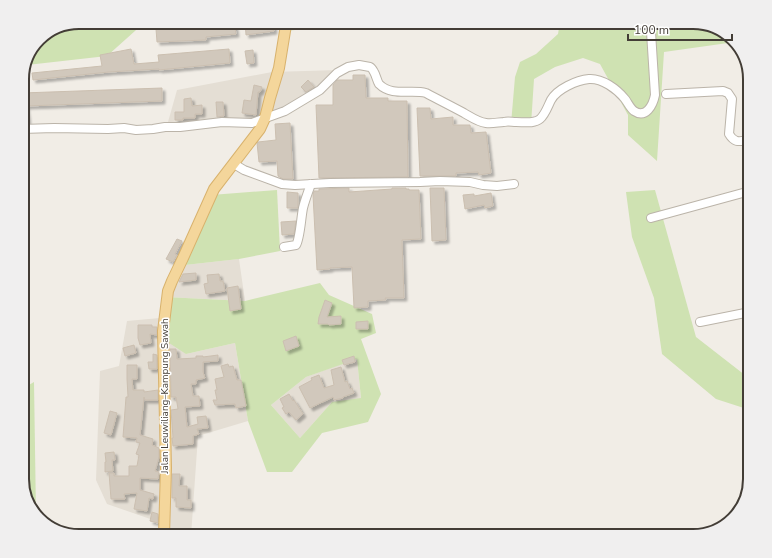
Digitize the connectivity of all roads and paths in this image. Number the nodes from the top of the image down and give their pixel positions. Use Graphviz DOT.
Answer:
graph roads {
  1 [pos="285,29"];
  2 [pos="651,29"];
  3 [pos="666,94"];
  4 [pos="265,118"];
  5 [pos="29,129"];
  6 [pos="743,141"];
  7 [pos="234,164"];
  8 [pos="311,184"];
  9 [pos="514,184"];
  10 [pos="743,193"];
  11 [pos="651,218"];
  12 [pos="284,247"];
  13 [pos="743,313"];
  14 [pos="700,322"];
  15 [pos="164,529"];
  1 -- 4 [label="main road, Jalan Leuwiliang–Kampung Sawah"];
  2 -- 4 [label="street"];
  3 -- 6 [label="street"];
  4 -- 5 [label="street"];
  4 -- 7 [label="main road, Jalan Leuwiliang–Kampung Sawah"];
  7 -- 8 [label="street"];
  7 -- 15 [label="main road, Jalan Leuwiliang–Kampung Sawah"];
  8 -- 9 [label="street"];
  8 -- 12 [label="street"];
  10 -- 11 [label="street"];
  13 -- 14 [label="street"];
}
